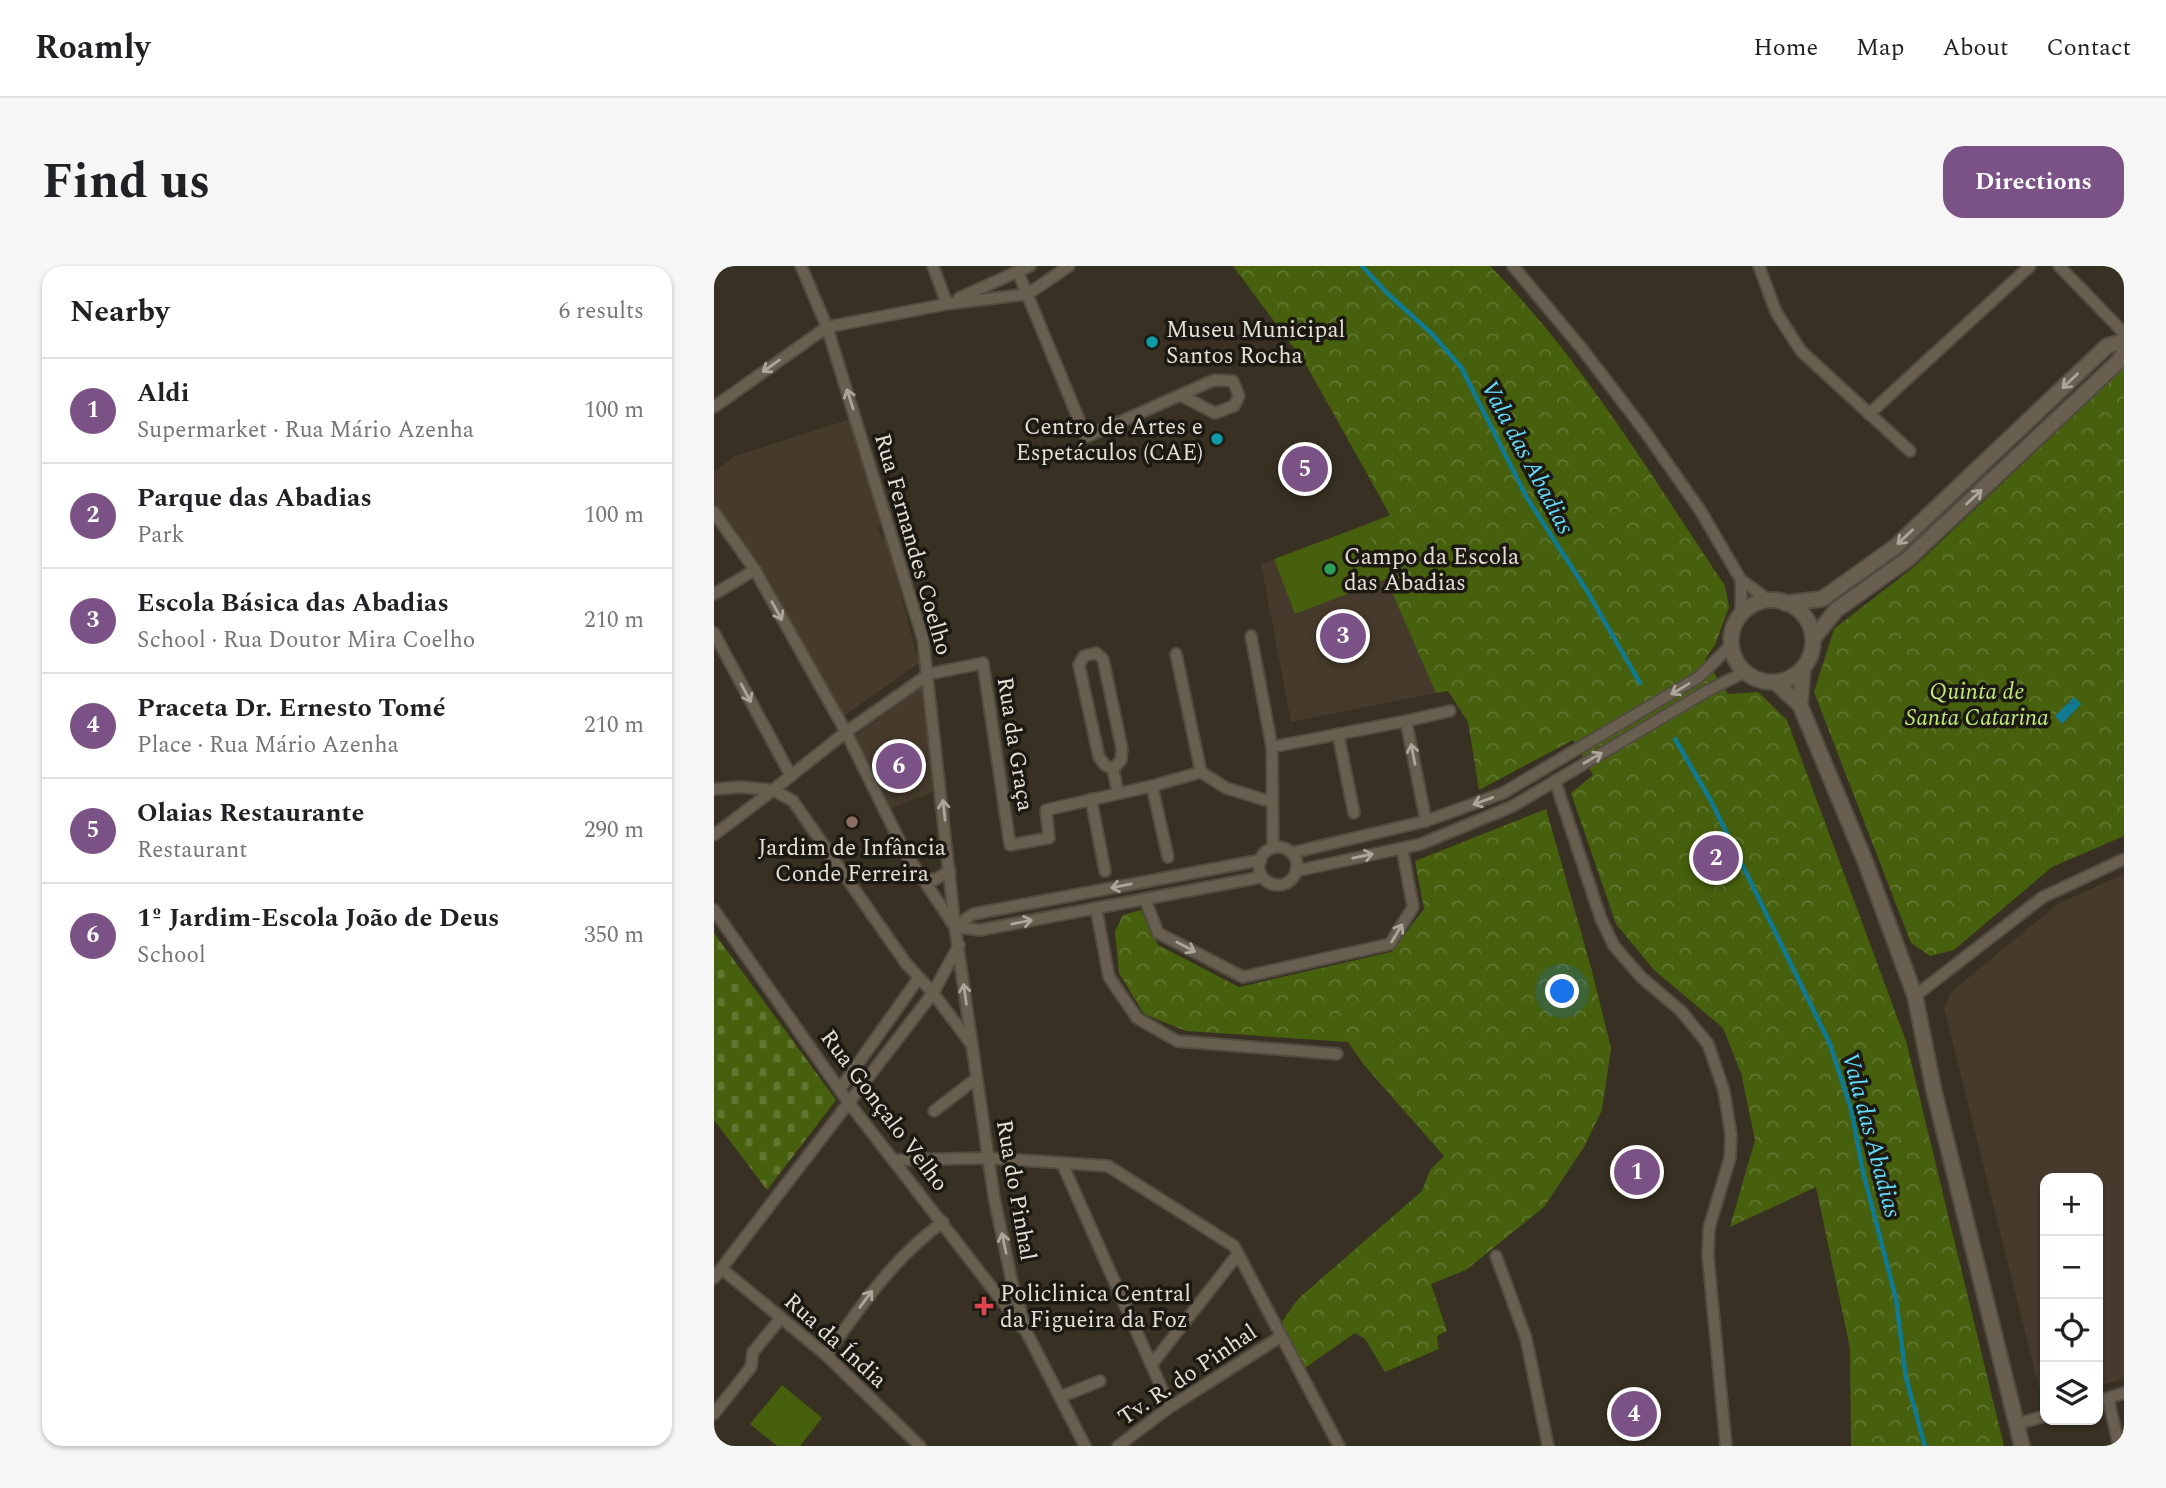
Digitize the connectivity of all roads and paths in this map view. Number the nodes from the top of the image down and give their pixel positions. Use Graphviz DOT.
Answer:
graph roads {
  1 [pos="801,266"];
  2 [pos="933,266"];
  3 [pos="1030,266"];
  4 [pos="1069,266"];
  5 [pos="1513,266"];
  6 [pos="1759,266"];
  7 [pos="2030,266"];
  8 [pos="2059,266"];
  9 [pos="1018,272"];
  10 [pos="1028,294"];
  11 [pos="947,304"];
  12 [pos="827,327"];
  13 [pos="2124,333"];
  14 [pos="2124,341"];
  15 [pos="2124,353"];
  16 [pos="1180,395"];
  17 [pos="714,407"];
  18 [pos="1869,414"];
  19 [pos="1910,451"];
  20 [pos="714,512"];
  21 [pos="755,570"];
  22 [pos="1741,580"];
  23 [pos="714,594"];
  24 [pos="1770,601"];
  25 [pos="1785,603"];
  26 [pos="1741,615"];
  27 [pos="714,632"];
  28 [pos="1251,635"];
  29 [pos="1813,639"];
  30 [pos="1731,645"];
  31 [pos="1176,654"];
  32 [pos="1803,668"];
  33 [pos="1745,672"];
  34 [pos="929,674"];
  35 [pos="1775,682"];
  36 [pos="1800,705"];
  37 [pos="1450,711"];
  38 [pos="1406,721"];
  39 [pos="846,732"];
  40 [pos="1338,734"];
  41 [pos="1272,747"];
  42 [pos="1113,769"];
  43 [pos="1201,772"];
  44 [pos="790,776"];
  45 [pos="1555,781"];
  46 [pos="1152,786"];
  47 [pos="714,789"];
  48 [pos="773,790"];
  49 [pos="1118,793"];
  50 [pos="1091,799"];
  51 [pos="1272,802"];
  52 [pos="1354,813"];
  53 [pos="1426,821"];
  54 [pos="714,835"];
  55 [pos="1273,848"];
  56 [pos="1402,848"];
  57 [pos="1291,853"];
  58 [pos="1168,857"];
  59 [pos="2124,859"];
  60 [pos="1261,860"];
  61 [pos="950,871"];
  62 [pos="1105,871"];
  63 [pos="1296,871"];
  64 [pos="921,877"];
  65 [pos="1262,877"];
  66 [pos="1145,899"];
  67 [pos="1096,908"];
  68 [pos="714,910"];
  69 [pos="955,927"];
  70 [pos="959,945"];
  71 [pos="918,979"];
  72 [pos="933,993"];
  73 [pos="1915,996"];
  74 [pos="895,1010"];
  75 [pos="910,1021"];
  76 [pos="872,1044"];
  77 [pos="973,1046"];
  78 [pos="886,1054"];
  79 [pos="1336,1054"];
  80 [pos="977,1078"];
  81 [pos="840,1089"];
  82 [pos="849,1103"];
  83 [pos="934,1111"];
  84 [pos="989,1158"];
  85 [pos="894,1160"];
  86 [pos="1062,1163"];
  87 [pos="943,1222"];
  88 [pos="1238,1254"];
  89 [pos="1496,1256"];
  90 [pos="718,1274"];
  91 [pos="781,1318"];
  92 [pos="1027,1333"];
  93 [pos="1280,1337"];
  94 [pos="826,1355"];
  95 [pos="1152,1364"];
  96 [pos="1100,1381"];
  97 [pos="2124,1393"];
  98 [pos="1060,1397"];
  99 [pos="2103,1399"];
  100 [pos="1170,1407"];
  101 [pos="714,1414"];
  102 [pos="2040,1417"];
  103 [pos="2017,1424"];
  104 [pos="920,1446"];
  105 [pos="1085,1446"];
  106 [pos="1118,1446"];
  107 [pos="1339,1446"];
  108 [pos="1548,1446"];
  109 [pos="1726,1446"];
  110 [pos="2022,1446"];
  111 [pos="2119,1446"];
  1 -- 12 [label="street, Rua Fernandes Coelho"];
  2 -- 11 [label="street"];
  3 -- 9 [label="street"];
  4 -- 10 [label="street"];
  5 -- 22 [label="street"];
  6 -- 18 [label="street"];
  7 -- 18 [label="street"];
  8 -- 13 [label="street"];
  9 -- 10 [label="street"];
  9 -- 11 [label="street"];
  10 -- 11 [label="street"];
  10 -- 16 [label="street"];
  11 -- 12 [label="street"];
  12 -- 17 [label="street, one-way"];
  34 -- 12 [label="street, Rua Fernandes Coelho, one-way"];
  14 -- 25 [label="street, one-way"];
  29 -- 15 [label="street, one-way"];
  16 -- 16 [label="street"];
  18 -- 19 [label="street"];
  20 -- 21 [label="street"];
  21 -- 23 [label="street"];
  21 -- 39 [label="street, one-way"];
  22 -- 24 [label="street"];
  22 -- 26 [label="street"];
  24 -- 25 [label="street"];
  24 -- 26 [label="street"];
  25 -- 29 [label="street"];
  26 -- 30 [label="street"];
  27 -- 44 [label="street, one-way"];
  28 -- 41 [label="street"];
  29 -- 32 [label="street"];
  30 -- 33 [label="street"];
  30 -- 53 [label="street, one-way"];
  31 -- 43 [label="street"];
  32 -- 35 [label="street"];
  32 -- 36 [label="street"];
  33 -- 35 [label="street"];
  45 -- 33 [label="street, one-way"];
  34 -- 39 [label="street"];
  34 -- 50 [label="street, Rua da Graça"];
  61 -- 34 [label="street, Rua Fernandes Coelho, one-way"];
  35 -- 36 [label="street"];
  36 -- 73 [label="street"];
  37 -- 38 [label="street"];
  38 -- 40 [label="street"];
  53 -- 38 [label="street, one-way"];
  39 -- 44 [label="street"];
  39 -- 64 [label="street"];
  40 -- 41 [label="street"];
  40 -- 52 [label="street"];
  41 -- 51 [label="street"];
  42 -- 42 [label="street"];
  42 -- 49 [label="street"];
  43 -- 46 [label="street"];
  43 -- 51 [label="street"];
  44 -- 48 [label="street"];
  45 -- 56 [label="street"];
  45 -- 109 [label="street"];
  46 -- 49 [label="street"];
  46 -- 58 [label="street"];
  47 -- 48 [label="street"];
  48 -- 54 [label="street"];
  48 -- 71 [label="street"];
  49 -- 50 [label="street"];
  50 -- 62 [label="street"];
  51 -- 55 [label="street"];
  53 -- 57 [label="street"];
  55 -- 57 [label="street"];
  55 -- 60 [label="street"];
  63 -- 56 [label="street, one-way"];
  66 -- 56 [label="street, one-way"];
  57 -- 63 [label="street"];
  59 -- 73 [label="street"];
  60 -- 65 [label="street"];
  60 -- 69 [label="street, one-way"];
  61 -- 64 [label="street"];
  61 -- 69 [label="street, Rua Fernandes Coelho"];
  63 -- 65 [label="street"];
  64 -- 69 [label="street"];
  65 -- 66 [label="street"];
  66 -- 67 [label="street"];
  69 -- 67 [label="street, one-way"];
  67 -- 79 [label="street"];
  68 -- 81 [label="street, Rua Gonçalo Velho"];
  69 -- 70 [label="street, Rua do Pinhal"];
  70 -- 72 [label="street"];
  77 -- 70 [label="street, Rua do Pinhal, one-way"];
  71 -- 72 [label="street"];
  71 -- 74 [label="street"];
  72 -- 75 [label="street"];
  72 -- 77 [label="street"];
  73 -- 103 [label="street"];
  74 -- 75 [label="street"];
  74 -- 76 [label="street"];
  75 -- 78 [label="street"];
  76 -- 78 [label="street"];
  76 -- 81 [label="street"];
  77 -- 80 [label="street, Rua do Pinhal"];
  78 -- 82 [label="street"];
  80 -- 83 [label="street"];
  80 -- 84 [label="street, Rua do Pinhal"];
  81 -- 82 [label="street, Rua Gonçalo Velho"];
  82 -- 85 [label="street, Rua Gonçalo Velho"];
  82 -- 90 [label="street"];
  84 -- 85 [label="street"];
  84 -- 86 [label="street"];
  92 -- 84 [label="street, Rua do Pinhal, one-way"];
  85 -- 87 [label="street, Rua Gonçalo Velho"];
  86 -- 88 [label="street"];
  86 -- 95 [label="street"];
  87 -- 92 [label="street, Rua Gonçalo Velho"];
  94 -- 87 [label="street, one-way"];
  88 -- 93 [label="street"];
  88 -- 95 [label="street"];
  89 -- 108 [label="street"];
  90 -- 91 [label="street, Rua da Índia"];
  91 -- 94 [label="street, Rua da Índia"];
  91 -- 101 [label="street"];
  92 -- 98 [label="street, Rua do Pinhal"];
  93 -- 100 [label="street, Tv. R. do Pinhal"];
  93 -- 107 [label="street"];
  94 -- 104 [label="street, Rua da Índia"];
  95 -- 100 [label="street"];
  96 -- 98 [label="street"];
  97 -- 99 [label="street"];
  98 -- 105 [label="street, Rua do Pinhal"];
  99 -- 111 [label="street"];
  100 -- 106 [label="street, Tv. R. do Pinhal"];
  102 -- 103 [label="street"];
  103 -- 110 [label="street"];
}
